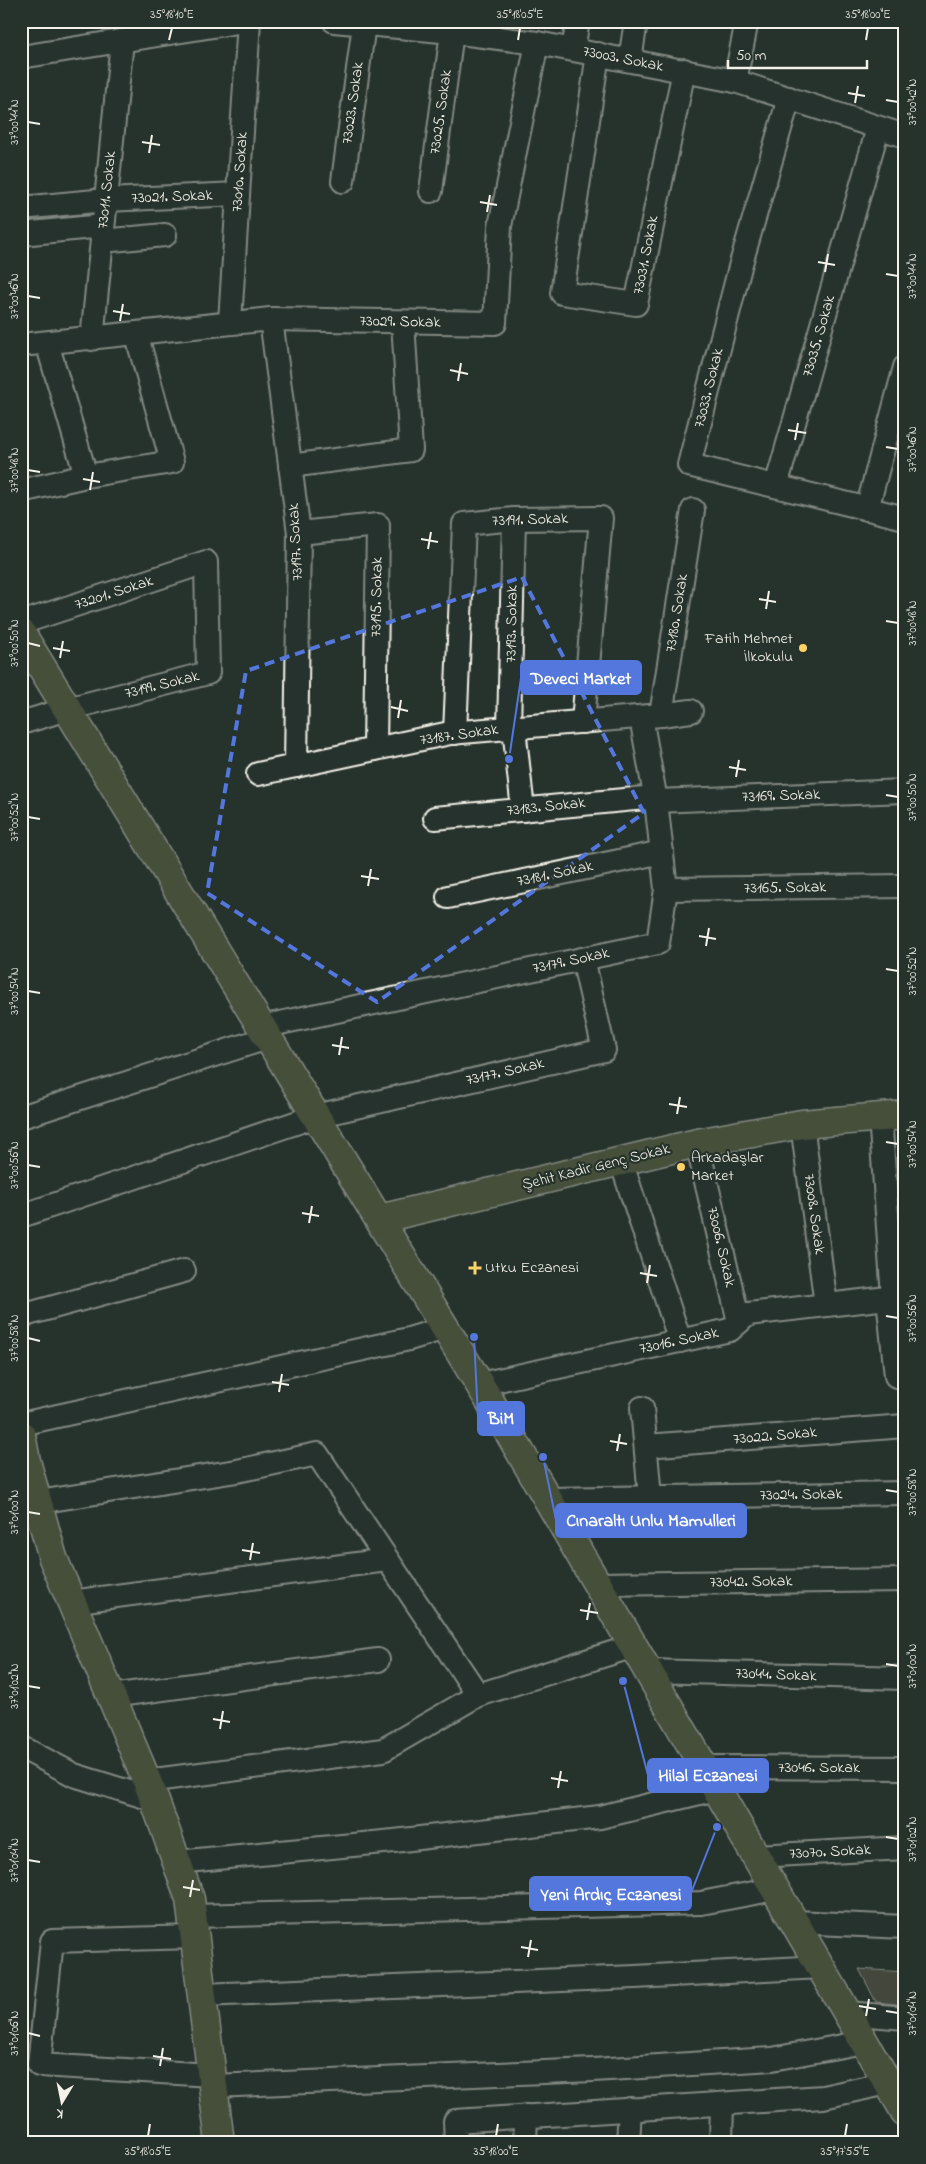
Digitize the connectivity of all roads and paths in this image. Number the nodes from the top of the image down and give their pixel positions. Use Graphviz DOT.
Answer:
graph roads {
  1 [pos="244,21"];
  2 [pos="249,21"];
  3 [pos="334,21"];
  4 [pos="578,21"];
  5 [pos="636,21"];
  6 [pos="747,21"];
  7 [pos="364,24"];
  8 [pos="416,25"];
  9 [pos="452,32"];
  10 [pos="528,35"];
  11 [pos="122,41"];
  12 [pos="573,49"];
  13 [pos="598,54"];
  14 [pos="21,57"];
  15 [pos="630,60"];
  16 [pos="684,70"];
  17 [pos="735,80"];
  18 [pos="789,98"];
  19 [pos="878,128"];
  20 [pos="905,136"];
  21 [pos="343,181"];
  22 [pos="430,191"];
  23 [pos="238,194"];
  24 [pos="106,200"];
  25 [pos="21,208"];
  26 [pos="21,234"];
  27 [pos="103,234"];
  28 [pos="165,235"];
  29 [pos="270,319"];
  30 [pos="230,322"];
  31 [pos="403,322"];
  32 [pos="136,333"];
  33 [pos="92,339"];
  34 [pos="47,342"];
  35 [pos="21,345"];
  36 [pos="905,368"];
  37 [pos="290,466"];
  38 [pos="86,476"];
  39 [pos="776,486"];
  40 [pos="21,491"];
  41 [pos="867,509"];
  42 [pos="693,510"];
  43 [pos="905,518"];
  44 [pos="514,519"];
  45 [pos="299,533"];
  46 [pos="206,562"];
  47 [pos="21,623"];
  48 [pos="21,633"];
  49 [pos="67,709"];
  50 [pos="691,711"];
  51 [pos="651,716"];
  52 [pos="21,722"];
  53 [pos="583,722"];
  54 [pos="512,728"];
  55 [pos="455,733"];
  56 [pos="375,749"];
  57 [pos="296,766"];
  58 [pos="258,774"];
  59 [pos="905,791"];
  60 [pos="656,801"];
  61 [pos="523,810"];
  62 [pos="435,818"];
  63 [pos="662,852"];
  64 [pos="905,886"];
  65 [pos="666,889"];
  66 [pos="448,897"];
  67 [pos="583,959"];
  68 [pos="264,1032"];
  69 [pos="316,1116"];
  70 [pos="892,1116"];
  71 [pos="21,1117"];
  72 [pos="802,1124"];
  73 [pos="697,1143"];
  74 [pos="621,1161"];
  75 [pos="21,1216"];
  76 [pos="379,1219"];
  77 [pos="184,1271"];
  78 [pos="895,1297"];
  79 [pos="826,1305"];
  80 [pos="21,1316"];
  81 [pos="739,1322"];
  82 [pos="445,1328"];
  83 [pos="680,1341"];
  84 [pos="896,1376"];
  85 [pos="480,1384"];
  86 [pos="642,1408"];
  87 [pos="21,1424"];
  88 [pos="905,1426"];
  89 [pos="21,1435"];
  90 [pos="646,1446"];
  91 [pos="24,1461"];
  92 [pos="905,1493"];
  93 [pos="650,1497"];
  94 [pos="548,1499"];
  95 [pos="38,1502"];
  96 [pos="387,1560"];
  97 [pos="905,1580"];
  98 [pos="598,1584"];
  99 [pos="72,1602"];
  100 [pos="634,1646"];
  101 [pos="378,1660"];
  102 [pos="648,1671"];
  103 [pos="905,1678"];
  104 [pos="478,1695"];
  105 [pos="111,1696"];
  106 [pos="21,1747"];
  107 [pos="905,1768"];
  108 [pos="710,1778"];
  109 [pos="151,1791"];
  110 [pos="905,1848"];
  111 [pos="756,1856"];
  112 [pos="177,1862"];
  113 [pos="775,1889"];
  114 [pos="794,1922"];
  115 [pos="193,1926"];
  116 [pos="905,1927"];
  117 [pos="820,1967"];
  118 [pos="202,1995"];
  119 [pos="847,2013"];
  120 [pos="905,2018"];
  121 [pos="864,2042"];
  122 [pos="213,2081"];
  123 [pos="888,2083"];
  124 [pos="722,2104"];
  125 [pos="630,2110"];
  126 [pos="905,2112"];
  127 [pos="526,2116"];
  128 [pos="220,2143"];
  129 [pos="456,2143"];
  130 [pos="525,2143"];
  131 [pos="628,2143"];
  132 [pos="722,2143"];
  1 -- 11 [label="street"];
  2 -- 23 [label="street, 73010. Sokak"];
  3 -- 7 [label="street, 73003. Sokak"];
  4 -- 12 [label="street"];
  5 -- 15 [label="street"];
  6 -- 17 [label="street"];
  7 -- 8 [label="street, 73003. Sokak"];
  7 -- 21 [label="street, 73023. Sokak"];
  8 -- 9 [label="street, 73003. Sokak"];
  9 -- 10 [label="street, 73003. Sokak"];
  9 -- 22 [label="street, 73025. Sokak"];
  10 -- 12 [label="street, 73003. Sokak"];
  10 -- 31 [label="street, 73029. Sokak"];
  11 -- 14 [label="street"];
  11 -- 24 [label="street, 73011. Sokak"];
  12 -- 13 [label="street, 73003. Sokak"];
  13 -- 15 [label="street, 73003. Sokak"];
  13 -- 16 [label="street, 73031. Sokak"];
  15 -- 16 [label="street, 73003. Sokak"];
  16 -- 17 [label="street, 73003. Sokak"];
  17 -- 18 [label="street, 73003. Sokak"];
  18 -- 19 [label="street, 73003. Sokak"];
  18 -- 39 [label="street, 73033. Sokak"];
  19 -- 20 [label="street, 73003. Sokak"];
  19 -- 39 [label="street, 73035. Sokak"];
  23 -- 24 [label="street, 73021. Sokak"];
  23 -- 30 [label="street, 73010. Sokak"];
  24 -- 25 [label="street, 73021. Sokak"];
  24 -- 27 [label="street, 73011. Sokak"];
  26 -- 27 [label="street"];
  27 -- 28 [label="street"];
  27 -- 33 [label="street, 73011. Sokak"];
  29 -- 30 [label="street, 73029. Sokak"];
  29 -- 31 [label="street, 73029. Sokak"];
  29 -- 37 [label="street, 73197. Sokak"];
  30 -- 32 [label="street, 73029. Sokak"];
  31 -- 37 [label="street"];
  32 -- 33 [label="street, 73029. Sokak"];
  32 -- 38 [label="street"];
  33 -- 34 [label="street, 73029. Sokak"];
  34 -- 35 [label="street, 73029. Sokak"];
  34 -- 38 [label="street"];
  36 -- 41 [label="street"];
  37 -- 45 [label="street, 73197. Sokak"];
  38 -- 40 [label="street"];
  39 -- 41 [label="street, 73033. Sokak"];
  41 -- 43 [label="street, 73033. Sokak"];
  42 -- 51 [label="street, 73180. Sokak"];
  44 -- 53 [label="street, 73191. Sokak"];
  44 -- 54 [label="street, 73193. Sokak"];
  44 -- 55 [label="street, 73191. Sokak"];
  45 -- 56 [label="street, 73195. Sokak"];
  45 -- 57 [label="street, 73197. Sokak"];
  46 -- 47 [label="street, 73201. Sokak"];
  46 -- 49 [label="street, 73199. Sokak"];
  48 -- 49 [label="main road"];
  49 -- 52 [label="street"];
  49 -- 68 [label="main road"];
  50 -- 51 [label="street, 73187. Sokak"];
  51 -- 53 [label="street, 73187. Sokak"];
  51 -- 60 [label="street, 73179. Sokak"];
  53 -- 54 [label="street, 73187. Sokak"];
  54 -- 55 [label="street, 73187. Sokak"];
  54 -- 61 [label="street, 73193. Sokak"];
  55 -- 56 [label="street, 73187. Sokak"];
  56 -- 57 [label="street, 73187. Sokak"];
  57 -- 58 [label="street, 73187. Sokak"];
  59 -- 60 [label="street, 73169. Sokak"];
  60 -- 61 [label="street, 73183. Sokak"];
  60 -- 63 [label="street, 73179. Sokak"];
  61 -- 62 [label="street, 73183. Sokak"];
  63 -- 65 [label="street, 73179. Sokak"];
  63 -- 66 [label="street, 73181. Sokak"];
  64 -- 65 [label="street, 73165. Sokak"];
  65 -- 67 [label="street, 73179. Sokak"];
  67 -- 68 [label="street, 73179. Sokak"];
  67 -- 69 [label="street, 73177. Sokak"];
  68 -- 69 [label="main road"];
  68 -- 71 [label="street, 73179. Sokak"];
  69 -- 75 [label="street"];
  69 -- 76 [label="main road"];
  70 -- 72 [label="main road, Şehit Kadir Genç Sokak"];
  70 -- 78 [label="street"];
  72 -- 73 [label="main road, Şehit Kadir Genç Sokak"];
  72 -- 79 [label="street, 73008. Sokak"];
  73 -- 74 [label="main road, Şehit Kadir Genç Sokak"];
  73 -- 81 [label="street, 73006. Sokak"];
  74 -- 76 [label="main road, Şehit Kadir Genç Sokak"];
  74 -- 83 [label="street"];
  76 -- 82 [label="main road"];
  77 -- 80 [label="street"];
  78 -- 79 [label="street, 73016. Sokak"];
  78 -- 84 [label="street"];
  79 -- 81 [label="street, 73016. Sokak"];
  81 -- 83 [label="street, 73016. Sokak"];
  82 -- 85 [label="main road"];
  82 -- 87 [label="street"];
  83 -- 85 [label="street, 73016. Sokak"];
  85 -- 94 [label="main road"];
  86 -- 90 [label="street"];
  88 -- 90 [label="street, 73022. Sokak"];
  89 -- 91 [label="main road"];
  90 -- 93 [label="street"];
  91 -- 95 [label="main road"];
  92 -- 93 [label="street, 73024. Sokak"];
  93 -- 94 [label="street, 73024. Sokak"];
  94 -- 98 [label="main road"];
  95 -- 96 [label="street"];
  95 -- 99 [label="main road"];
  96 -- 99 [label="street"];
  96 -- 104 [label="street"];
  97 -- 98 [label="street, 73042. Sokak"];
  98 -- 100 [label="main road"];
  99 -- 105 [label="main road"];
  100 -- 102 [label="main road"];
  100 -- 104 [label="street"];
  101 -- 105 [label="street"];
  102 -- 103 [label="street, 73044. Sokak"];
  102 -- 108 [label="main road"];
  104 -- 109 [label="street"];
  105 -- 109 [label="main road"];
  106 -- 109 [label="street"];
  107 -- 108 [label="street, 73046. Sokak"];
  108 -- 111 [label="main road"];
  108 -- 112 [label="street, 73046. Sokak"];
  109 -- 112 [label="main road"];
  110 -- 111 [label="street, 73070. Sokak"];
  111 -- 113 [label="main road"];
  112 -- 115 [label="main road"];
  113 -- 114 [label="main road"];
  113 -- 115 [label="street"];
  114 -- 116 [label="street"];
  114 -- 117 [label="main road"];
  115 -- 118 [label="main road"];
  115 -- 122 [label="street"];
  117 -- 118 [label="street"];
  117 -- 119 [label="main road"];
  118 -- 122 [label="main road"];
  119 -- 120 [label="street"];
  119 -- 121 [label="main road"];
  121 -- 122 [label="street"];
  121 -- 123 [label="main road"];
  122 -- 128 [label="main road"];
  123 -- 124 [label="street"];
  123 -- 126 [label="main road"];
  124 -- 125 [label="street"];
  124 -- 132 [label="street"];
  125 -- 127 [label="street"];
  125 -- 131 [label="street"];
  127 -- 129 [label="street"];
  127 -- 130 [label="street"];
}
